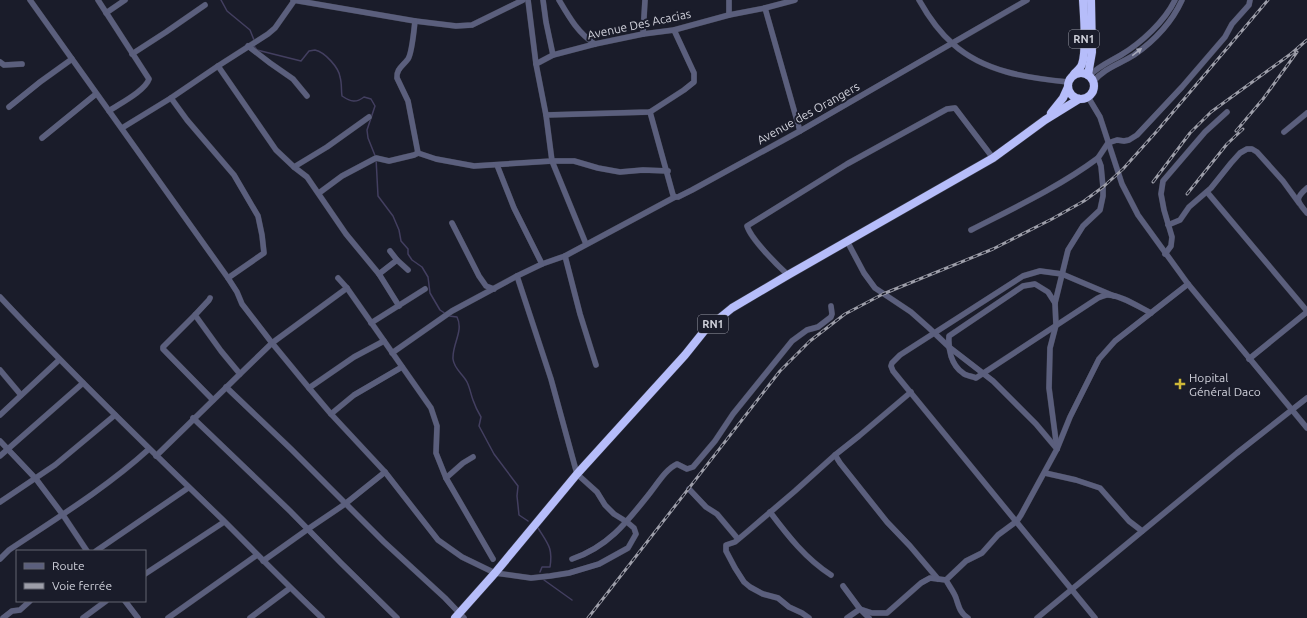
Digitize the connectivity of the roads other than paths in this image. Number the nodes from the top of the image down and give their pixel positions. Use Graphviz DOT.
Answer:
graph roads {
  1 [pos="30,0"];
  2 [pos="98,0"];
  3 [pos="125,0"];
  4 [pos="294,0"];
  5 [pos="523,0"];
  6 [pos="528,0"];
  7 [pos="543,0"];
  8 [pos="559,0"];
  9 [pos="645,0"];
  10 [pos="729,0"];
  11 [pos="795,0"];
  12 [pos="919,0"];
  13 [pos="1028,0"];
  14 [pos="1083,0"];
  15 [pos="1091,0"];
  16 [pos="1176,0"];
  17 [pos="1182,0"];
  18 [pos="1250,0"];
  19 [pos="205,4"];
  20 [pos="765,8"];
  21 [pos="106,13"];
  22 [pos="729,15"];
  23 [pos="415,21"];
  24 [pos="674,30"];
  25 [pos="642,34"];
  26 [pos="595,44"];
  27 [pos="953,44"];
  28 [pos="250,45"];
  29 [pos="132,54"];
  30 [pos="553,55"];
  31 [pos="1121,55"];
  32 [pos="72,59"];
  33 [pos="1124,61"];
  34 [pos="0,62"];
  35 [pos="22,64"];
  36 [pos="536,64"];
  37 [pos="218,66"];
  38 [pos="1074,74"];
  39 [pos="1090,77"];
  40 [pos="1068,85"];
  41 [pos="96,94"];
  42 [pos="307,96"];
  43 [pos="1088,97"];
  44 [pos="171,98"];
  45 [pos="1079,99"];
  46 [pos="9,107"];
  47 [pos="109,111"];
  48 [pos="650,112"];
  49 [pos="1227,112"];
  50 [pos="1307,113"];
  51 [pos="546,115"];
  52 [pos="369,117"];
  53 [pos="1045,120"];
  54 [pos="122,128"];
  55 [pos="800,131"];
  56 [pos="1284,132"];
  57 [pos="42,138"];
  58 [pos="1108,143"];
  59 [pos="418,153"];
  60 [pos="993,158"];
  61 [pos="1098,158"];
  62 [pos="552,161"];
  63 [pos="497,165"];
  64 [pos="294,167"];
  65 [pos="668,171"];
  66 [pos="1307,188"];
  67 [pos="1207,192"];
  68 [pos="319,193"];
  69 [pos="676,197"];
  70 [pos="1299,203"];
  71 [pos="1307,213"];
  72 [pos="452,223"];
  73 [pos="1168,226"];
  74 [pos="971,230"];
  75 [pos="847,241"];
  76 [pos="586,244"];
  77 [pos="390,251"];
  78 [pos="1166,254"];
  79 [pos="565,256"];
  80 [pos="397,260"];
  81 [pos="542,264"];
  82 [pos="408,270"];
  83 [pos="379,274"];
  84 [pos="1062,274"];
  85 [pos="788,275"];
  86 [pos="517,276"];
  87 [pos="228,278"];
  88 [pos="338,278"];
  89 [pos="1188,284"];
  90 [pos="347,288"];
  91 [pos="425,289"];
  92 [pos="494,289"];
  93 [pos="1114,296"];
  94 [pos="0,297"];
  95 [pos="210,298"];
  96 [pos="1055,303"];
  97 [pos="399,306"];
  98 [pos="831,306"];
  99 [pos="1307,311"];
  100 [pos="1151,312"];
  101 [pos="195,315"];
  102 [pos="371,323"];
  103 [pos="1056,325"];
  104 [pos="935,333"];
  105 [pos="384,341"];
  106 [pos="272,343"];
  107 [pos="948,347"];
  108 [pos="392,353"];
  109 [pos="1249,358"];
  110 [pos="59,360"];
  111 [pos="596,365"];
  112 [pos="402,367"];
  113 [pos="0,370"];
  114 [pos="983,373"];
  115 [pos="240,374"];
  116 [pos="83,383"];
  117 [pos="226,387"];
  118 [pos="309,388"];
  119 [pos="911,392"];
  120 [pos="21,395"];
  121 [pos="1307,398"];
  122 [pos="213,400"];
  123 [pos="1292,410"];
  124 [pos="331,414"];
  125 [pos="0,415"];
  126 [pos="115,416"];
  127 [pos="193,418"];
  128 [pos="1307,428"];
  129 [pos="0,441"];
  130 [pos="8,449"];
  131 [pos="149,449"];
  132 [pos="1057,449"];
  133 [pos="835,455"];
  134 [pos="0,456"];
  135 [pos="156,456"];
  136 [pos="473,457"];
  137 [pos="385,472"];
  138 [pos="1045,473"];
  139 [pos="577,474"];
  140 [pos="446,478"];
  141 [pos="36,479"];
  142 [pos="188,488"];
  143 [pos="689,489"];
  144 [pos="0,502"];
  145 [pos="346,504"];
  146 [pos="770,512"];
  147 [pos="63,514"];
  148 [pos="1016,521"];
  149 [pos="224,522"];
  150 [pos="627,522"];
  151 [pos="308,529"];
  152 [pos="1142,531"];
  153 [pos="738,539"];
  154 [pos="86,550"];
  155 [pos="97,550"];
  156 [pos="257,555"];
  157 [pos="0,559"];
  158 [pos="493,559"];
  159 [pos="572,559"];
  160 [pos="263,561"];
  161 [pos="146,573"];
  162 [pos="495,574"];
  163 [pos="832,575"];
  164 [pos="938,578"];
  165 [pos="946,580"];
  166 [pos="843,586"];
  167 [pos="290,588"];
  168 [pos="1071,589"];
  169 [pos="29,602"];
  170 [pos="105,602"];
  171 [pos="126,602"];
  172 [pos="860,609"];
  173 [pos="460,616"];
  174 [pos="3,618"];
  175 [pos="83,618"];
  176 [pos="138,618"];
  177 [pos="168,618"];
  178 [pos="250,618"];
  179 [pos="322,618"];
  180 [pos="397,618"];
  181 [pos="809,618"];
  182 [pos="847,618"];
  183 [pos="869,618"];
  184 [pos="968,618"];
  185 [pos="1038,618"];
  186 [pos="1095,618"];
  1 -- 32 [label="street"];
  2 -- 21 [label="street"];
  3 -- 21 [label="street"];
  4 -- 23 [label="street"];
  4 -- 28 [label="street"];
  5 -- 23 [label="street"];
  6 -- 36 [label="street"];
  7 -- 30 [label="street"];
  8 -- 26 [label="street"];
  9 -- 25 [label="street"];
  10 -- 22 [label="street"];
  11 -- 20 [label="street, Avenue Des Acacias"];
  12 -- 27 [label="street"];
  13 -- 27 [label="street, Avenue des Orangers"];
  14 -- 38 [label="highway, RN1"];
  15 -- 39 [label="highway, RN1"];
  16 -- 31 [label="street"];
  33 -- 17 [label="street, one-way"];
  18 -- 58 [label="street"];
  19 -- 29 [label="street"];
  20 -- 22 [label="street, Avenue Des Acacias"];
  20 -- 55 [label="street"];
  21 -- 29 [label="street"];
  22 -- 24 [label="street, Avenue Des Acacias"];
  23 -- 59 [label="street"];
  24 -- 25 [label="street, Avenue Des Acacias"];
  24 -- 48 [label="street"];
  25 -- 26 [label="street, Avenue Des Acacias"];
  26 -- 30 [label="street, Avenue Des Acacias"];
  27 -- 40 [label="street"];
  27 -- 55 [label="street, Avenue des Orangers"];
  28 -- 37 [label="street"];
  28 -- 42 [label="street"];
  29 -- 47 [label="street"];
  30 -- 36 [label="street, Avenue Des Acacias"];
  31 -- 33 [label="street"];
  31 -- 39 [label="street"];
  32 -- 41 [label="street"];
  32 -- 46 [label="street"];
  33 -- 39 [label="street"];
  34 -- 35 [label="street"];
  36 -- 51 [label="street"];
  37 -- 44 [label="street"];
  37 -- 64 [label="street"];
  38 -- 39 [label="highway"];
  38 -- 40 [label="highway"];
  39 -- 43 [label="highway"];
  40 -- 45 [label="highway"];
  40 -- 53 [label="highway, RN1"];
  41 -- 47 [label="street"];
  41 -- 57 [label="street"];
  43 -- 45 [label="highway"];
  43 -- 58 [label="street"];
  44 -- 54 [label="street"];
  44 -- 87 [label="street"];
  45 -- 53 [label="highway, RN1"];
  47 -- 54 [label="street"];
  48 -- 51 [label="street"];
  48 -- 65 [label="street"];
  49 -- 73 [label="street"];
  50 -- 56 [label="street"];
  51 -- 62 [label="street"];
  52 -- 64 [label="street"];
  53 -- 60 [label="highway, RN1"];
  54 -- 87 [label="street"];
  55 -- 69 [label="street, Avenue des Orangers"];
  58 -- 61 [label="street"];
  58 -- 78 [label="street"];
  59 -- 63 [label="street"];
  59 -- 68 [label="street"];
  60 -- 75 [label="highway, RN1"];
  60 -- 85 [label="street"];
  61 -- 74 [label="street"];
  61 -- 84 [label="street"];
  62 -- 63 [label="street"];
  62 -- 65 [label="street"];
  62 -- 76 [label="street"];
  63 -- 81 [label="street"];
  64 -- 68 [label="street"];
  65 -- 69 [label="street"];
  66 -- 70 [label="street"];
  67 -- 70 [label="street"];
  67 -- 73 [label="street"];
  67 -- 99 [label="street"];
  68 -- 83 [label="street"];
  69 -- 76 [label="street, Avenue des Orangers"];
  70 -- 71 [label="street"];
  72 -- 92 [label="street"];
  73 -- 78 [label="street"];
  75 -- 85 [label="highway, RN1"];
  75 -- 104 [label="street"];
  76 -- 79 [label="street, Avenue des Orangers"];
  77 -- 80 [label="street"];
  78 -- 89 [label="street"];
  79 -- 81 [label="street, Avenue des Orangers"];
  79 -- 111 [label="street"];
  80 -- 82 [label="street"];
  80 -- 83 [label="street"];
  81 -- 86 [label="street, Avenue des Orangers"];
  83 -- 97 [label="street"];
  84 -- 93 [label="street"];
  84 -- 96 [label="street"];
  84 -- 104 [label="street"];
  85 -- 139 [label="highway, RN1"];
  86 -- 92 [label="street, Avenue des Orangers"];
  86 -- 139 [label="street"];
  87 -- 106 [label="street"];
  88 -- 90 [label="street"];
  89 -- 100 [label="street"];
  89 -- 109 [label="street"];
  90 -- 102 [label="street"];
  90 -- 106 [label="street"];
  91 -- 97 [label="street"];
  92 -- 108 [label="street, Avenue des Orangers"];
  93 -- 100 [label="street"];
  93 -- 103 [label="street"];
  94 -- 110 [label="street"];
  95 -- 101 [label="street"];
  96 -- 103 [label="street"];
  96 -- 107 [label="street"];
  97 -- 102 [label="street"];
  98 -- 150 [label="street"];
  99 -- 109 [label="street"];
  100 -- 132 [label="street"];
  101 -- 115 [label="street"];
  101 -- 122 [label="street"];
  102 -- 105 [label="street"];
  103 -- 114 [label="street"];
  103 -- 132 [label="street"];
  104 -- 107 [label="street"];
  104 -- 119 [label="street"];
  105 -- 108 [label="street"];
  105 -- 118 [label="street"];
  106 -- 115 [label="street"];
  106 -- 118 [label="street"];
  107 -- 114 [label="street"];
  107 -- 114 [label="street"];
  108 -- 112 [label="street"];
  109 -- 123 [label="street"];
  110 -- 116 [label="street"];
  110 -- 120 [label="street"];
  112 -- 124 [label="street"];
  112 -- 140 [label="street"];
  113 -- 120 [label="street"];
  114 -- 132 [label="street"];
  115 -- 117 [label="street"];
  116 -- 126 [label="street"];
  116 -- 130 [label="street"];
  117 -- 122 [label="street"];
  117 -- 145 [label="street"];
  118 -- 124 [label="street"];
  119 -- 133 [label="street"];
  119 -- 148 [label="street"];
  120 -- 125 [label="street"];
  121 -- 123 [label="street"];
  122 -- 127 [label="street"];
  123 -- 128 [label="street"];
  123 -- 152 [label="street"];
  124 -- 137 [label="street"];
  126 -- 131 [label="street"];
  126 -- 141 [label="street"];
  127 -- 135 [label="street"];
  127 -- 151 [label="street"];
  129 -- 130 [label="street"];
  130 -- 134 [label="street"];
  130 -- 141 [label="street"];
  131 -- 135 [label="street"];
  131 -- 147 [label="street"];
  132 -- 138 [label="street"];
  133 -- 146 [label="street"];
  133 -- 164 [label="street"];
  135 -- 142 [label="street"];
  136 -- 140 [label="street"];
  137 -- 145 [label="street"];
  137 -- 162 [label="street"];
  138 -- 148 [label="street"];
  138 -- 152 [label="street"];
  139 -- 150 [label="street"];
  139 -- 162 [label="highway, RN1"];
  140 -- 158 [label="street"];
  141 -- 144 [label="street"];
  141 -- 147 [label="street"];
  142 -- 149 [label="street"];
  142 -- 155 [label="street"];
  143 -- 153 [label="street"];
  145 -- 151 [label="street"];
  145 -- 173 [label="street"];
  146 -- 153 [label="street"];
  146 -- 163 [label="street"];
  147 -- 154 [label="street"];
  147 -- 157 [label="street"];
  148 -- 165 [label="street"];
  148 -- 168 [label="street"];
  149 -- 156 [label="street"];
  149 -- 161 [label="street"];
  150 -- 159 [label="street"];
  150 -- 162 [label="street"];
  151 -- 160 [label="street"];
  151 -- 180 [label="street"];
  152 -- 168 [label="street"];
  153 -- 181 [label="street"];
  156 -- 160 [label="street"];
  156 -- 177 [label="street"];
  160 -- 167 [label="street"];
  162 -- 173 [label="highway, RN1"];
  164 -- 165 [label="street"];
  164 -- 172 [label="street"];
  165 -- 184 [label="street"];
  166 -- 172 [label="street"];
  167 -- 178 [label="street"];
  167 -- 179 [label="street"];
  168 -- 185 [label="street"];
  168 -- 186 [label="street"];
  169 -- 174 [label="street"];
  170 -- 175 [label="street"];
  171 -- 176 [label="street"];
  172 -- 182 [label="street"];
  172 -- 183 [label="street"];
}
